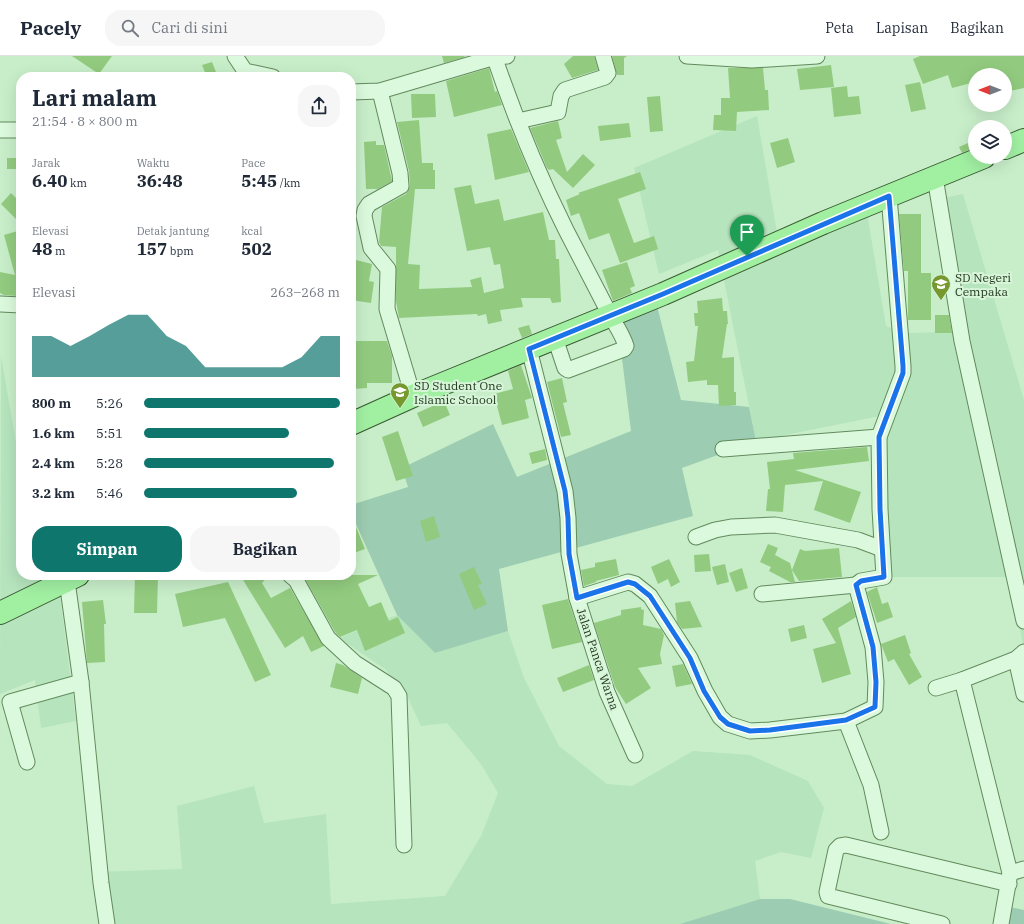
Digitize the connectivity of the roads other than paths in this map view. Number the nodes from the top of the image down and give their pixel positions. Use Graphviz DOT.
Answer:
graph roads {
  1 [pos="235,56"];
  2 [pos="498,56"];
  3 [pos="603,56"];
  4 [pos="687,56"];
  5 [pos="817,56"];
  6 [pos="252,72"];
  7 [pos="380,91"];
  8 [pos="356,92"];
  9 [pos="518,121"];
  10 [pos="0,130"];
  11 [pos="16,130"];
  12 [pos="1024,140"];
  13 [pos="1012,145"];
  14 [pos="968,164"];
  15 [pos="935,177"];
  16 [pos="889,196"];
  17 [pos="0,304"];
  18 [pos="16,305"];
  19 [pos="610,314"];
  20 [pos="555,338"];
  21 [pos="529,349"];
  22 [pos="413,396"];
  23 [pos="356,422"];
  24 [pos="879,437"];
  25 [pos="723,449"];
  26 [pos="696,537"];
  27 [pos="882,549"];
  28 [pos="69,580"];
  29 [pos="73,580"];
  30 [pos="296,580"];
  31 [pos="856,585"];
  32 [pos="762,594"];
  33 [pos="577,598"];
  34 [pos="0,613"];
  35 [pos="1024,620"];
  36 [pos="1020,655"];
  37 [pos="962,680"];
  38 [pos="81,682"];
  39 [pos="936,688"];
  40 [pos="1024,694"];
  41 [pos="846,720"];
  42 [pos="635,754"];
  43 [pos="27,762"];
  44 [pos="881,832"];
  45 [pos="404,845"];
  46 [pos="1014,875"];
  47 [pos="107,924"];
  48 [pos="942,924"];
  49 [pos="1001,924"];
  1 -- 6 [label="street"];
  2 -- 7 [label="street"];
  2 -- 9 [label="street"];
  3 -- 9 [label="street"];
  4 -- 5 [label="street"];
  7 -- 8 [label="street"];
  7 -- 22 [label="street"];
  9 -- 19 [label="street"];
  10 -- 11 [label="street"];
  12 -- 13 [label="main road"];
  14 -- 15 [label="main road"];
  15 -- 16 [label="main road"];
  15 -- 35 [label="street"];
  16 -- 19 [label="main road"];
  16 -- 24 [label="street"];
  17 -- 18 [label="street"];
  19 -- 20 [label="main road"];
  19 -- 20 [label="street"];
  20 -- 21 [label="main road"];
  21 -- 22 [label="main road"];
  21 -- 33 [label="street, Jalan Panca Warna"];
  22 -- 23 [label="main road"];
  24 -- 25 [label="street"];
  24 -- 27 [label="street"];
  26 -- 27 [label="street"];
  27 -- 31 [label="street"];
  28 -- 34 [label="main road"];
  29 -- 38 [label="street"];
  30 -- 45 [label="street"];
  31 -- 32 [label="street"];
  31 -- 41 [label="street"];
  33 -- 41 [label="street"];
  33 -- 42 [label="street, Jalan Panca Warna"];
  36 -- 37 [label="street"];
  36 -- 40 [label="street"];
  37 -- 39 [label="street"];
  37 -- 46 [label="street"];
  38 -- 43 [label="street"];
  38 -- 47 [label="street"];
  41 -- 44 [label="street"];
  46 -- 48 [label="street"];
  46 -- 49 [label="street"];
}
